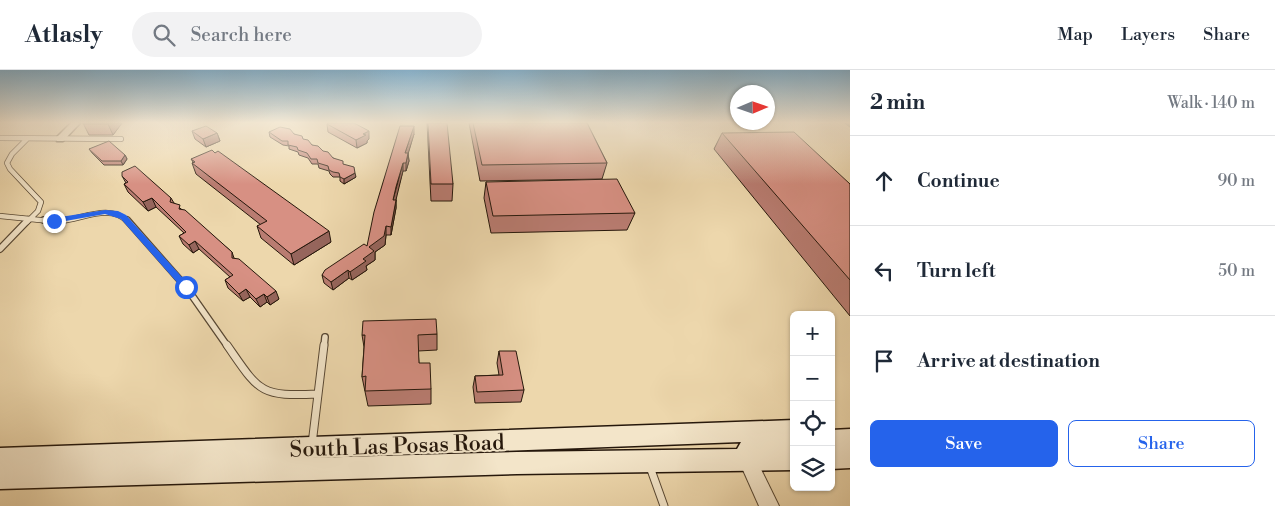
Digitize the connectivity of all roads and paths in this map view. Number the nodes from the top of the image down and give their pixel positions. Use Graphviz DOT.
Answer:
graph roads {
  1 [pos="23,143"];
  2 [pos="0,216"];
  3 [pos="30,219"];
  4 [pos="0,249"];
  5 [pos="325,336"];
  6 [pos="317,394"];
  7 [pos="850,428"];
  8 [pos="835,429"];
  9 [pos="790,430"];
  10 [pos="850,439"];
  11 [pos="835,440"];
  12 [pos="790,442"];
  13 [pos="835,458"];
  14 [pos="850,458"];
  15 [pos="0,459"];
  16 [pos="311,459"];
  17 [pos="790,459"];
  18 [pos="748,461"];
  19 [pos="648,462"];
  20 [pos="0,478"];
  21 [pos="664,506"];
  22 [pos="769,506"];
  1 -- 3 [label="lane"];
  2 -- 3 [label="lane"];
  3 -- 4 [label="lane"];
  3 -- 6 [label="lane"];
  5 -- 6 [label="lane"];
  6 -- 16 [label="lane"];
  7 -- 8 [label="main road"];
  9 -- 16 [label="main road, South Las Posas Road"];
  10 -- 11 [label="main road"];
  12 -- 18 [label="main road"];
  13 -- 14 [label="main road"];
  15 -- 16 [label="main road, South Las Posas Road"];
  16 -- 19 [label="main road, South Las Posas Road"];
  16 -- 20 [label="main road, South Las Posas Road"];
  17 -- 18 [label="main road, South Las Posas Road"];
  18 -- 19 [label="main road, South Las Posas Road"];
  18 -- 22 [label="street"];
  19 -- 21 [label="lane"];
}
